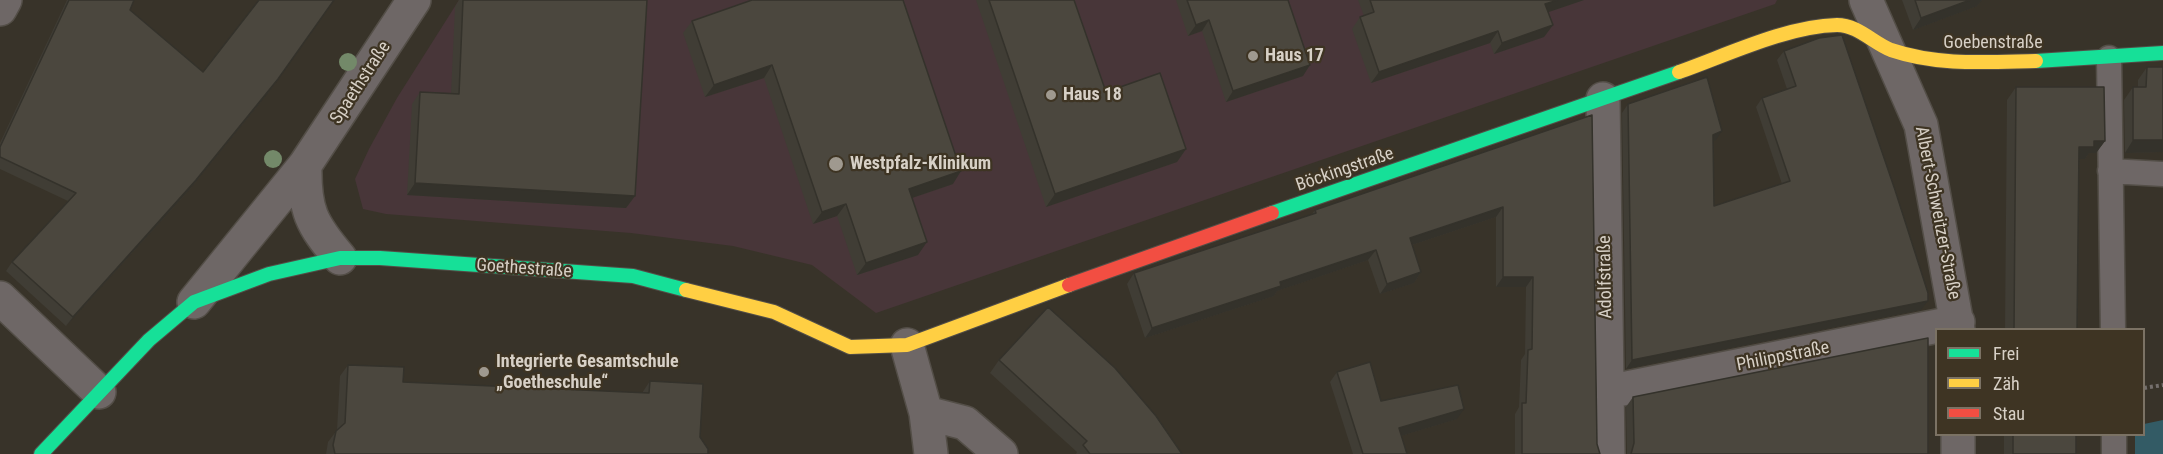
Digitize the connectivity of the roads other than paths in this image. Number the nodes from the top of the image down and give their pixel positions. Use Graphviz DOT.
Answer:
graph roads {
  1 [pos="5,0"];
  2 [pos="414,0"];
  3 [pos="1866,0"];
  4 [pos="0,9"];
  5 [pos="1796,31"];
  6 [pos="1889,49"];
  7 [pos="2163,53"];
  8 [pos="2109,58"];
  9 [pos="1603,99"];
  10 [pos="305,165"];
  11 [pos="2110,171"];
  12 [pos="2163,174"];
  13 [pos="340,258"];
  14 [pos="0,298"];
  15 [pos="195,302"];
  16 [pos="1958,326"];
  17 [pos="2113,328"];
  18 [pos="1935,330"];
  19 [pos="906,345"];
  20 [pos="99,392"];
  21 [pos="1607,392"];
  22 [pos="926,413"];
  23 [pos="1958,436"];
  24 [pos="2114,436"];
  25 [pos="47,451"];
  26 [pos="931,454"];
  27 [pos="1001,454"];
  28 [pos="1608,454"];
  29 [pos="1958,454"];
  30 [pos="2114,454"];
  1 -- 4 [label="street"];
  2 -- 10 [label="street, Spaethstraße"];
  3 -- 6 [label="street, Albert-Schweitzer-Straße"];
  5 -- 6 [label="street, Goebenstraße"];
  5 -- 9 [label="street, Böckingstraße"];
  6 -- 8 [label="street, Goebenstraße"];
  6 -- 16 [label="street, Albert-Schweitzer-Straße"];
  7 -- 8 [label="street, Goebenstraße"];
  8 -- 11 [label="lane"];
  9 -- 19 [label="street, Böckingstraße"];
  9 -- 21 [label="street, Adolfstraße"];
  10 -- 13 [label="street"];
  10 -- 15 [label="street, Spaethstraße"];
  11 -- 12 [label="lane"];
  11 -- 17 [label="lane"];
  13 -- 15 [label="street, Goethestraße"];
  13 -- 19 [label="street, Goethestraße"];
  14 -- 20 [label="street"];
  15 -- 20 [label="street, Goethestraße"];
  18 -- 21 [label="street, Philippstraße"];
  19 -- 22 [label="street"];
  20 -- 25 [label="street, Goethestraße"];
  21 -- 28 [label="street, Adolfstraße"];
  22 -- 26 [label="street"];
  22 -- 27 [label="street"];
  23 -- 29 [label="street"];
  24 -- 30 [label="lane"];
}
